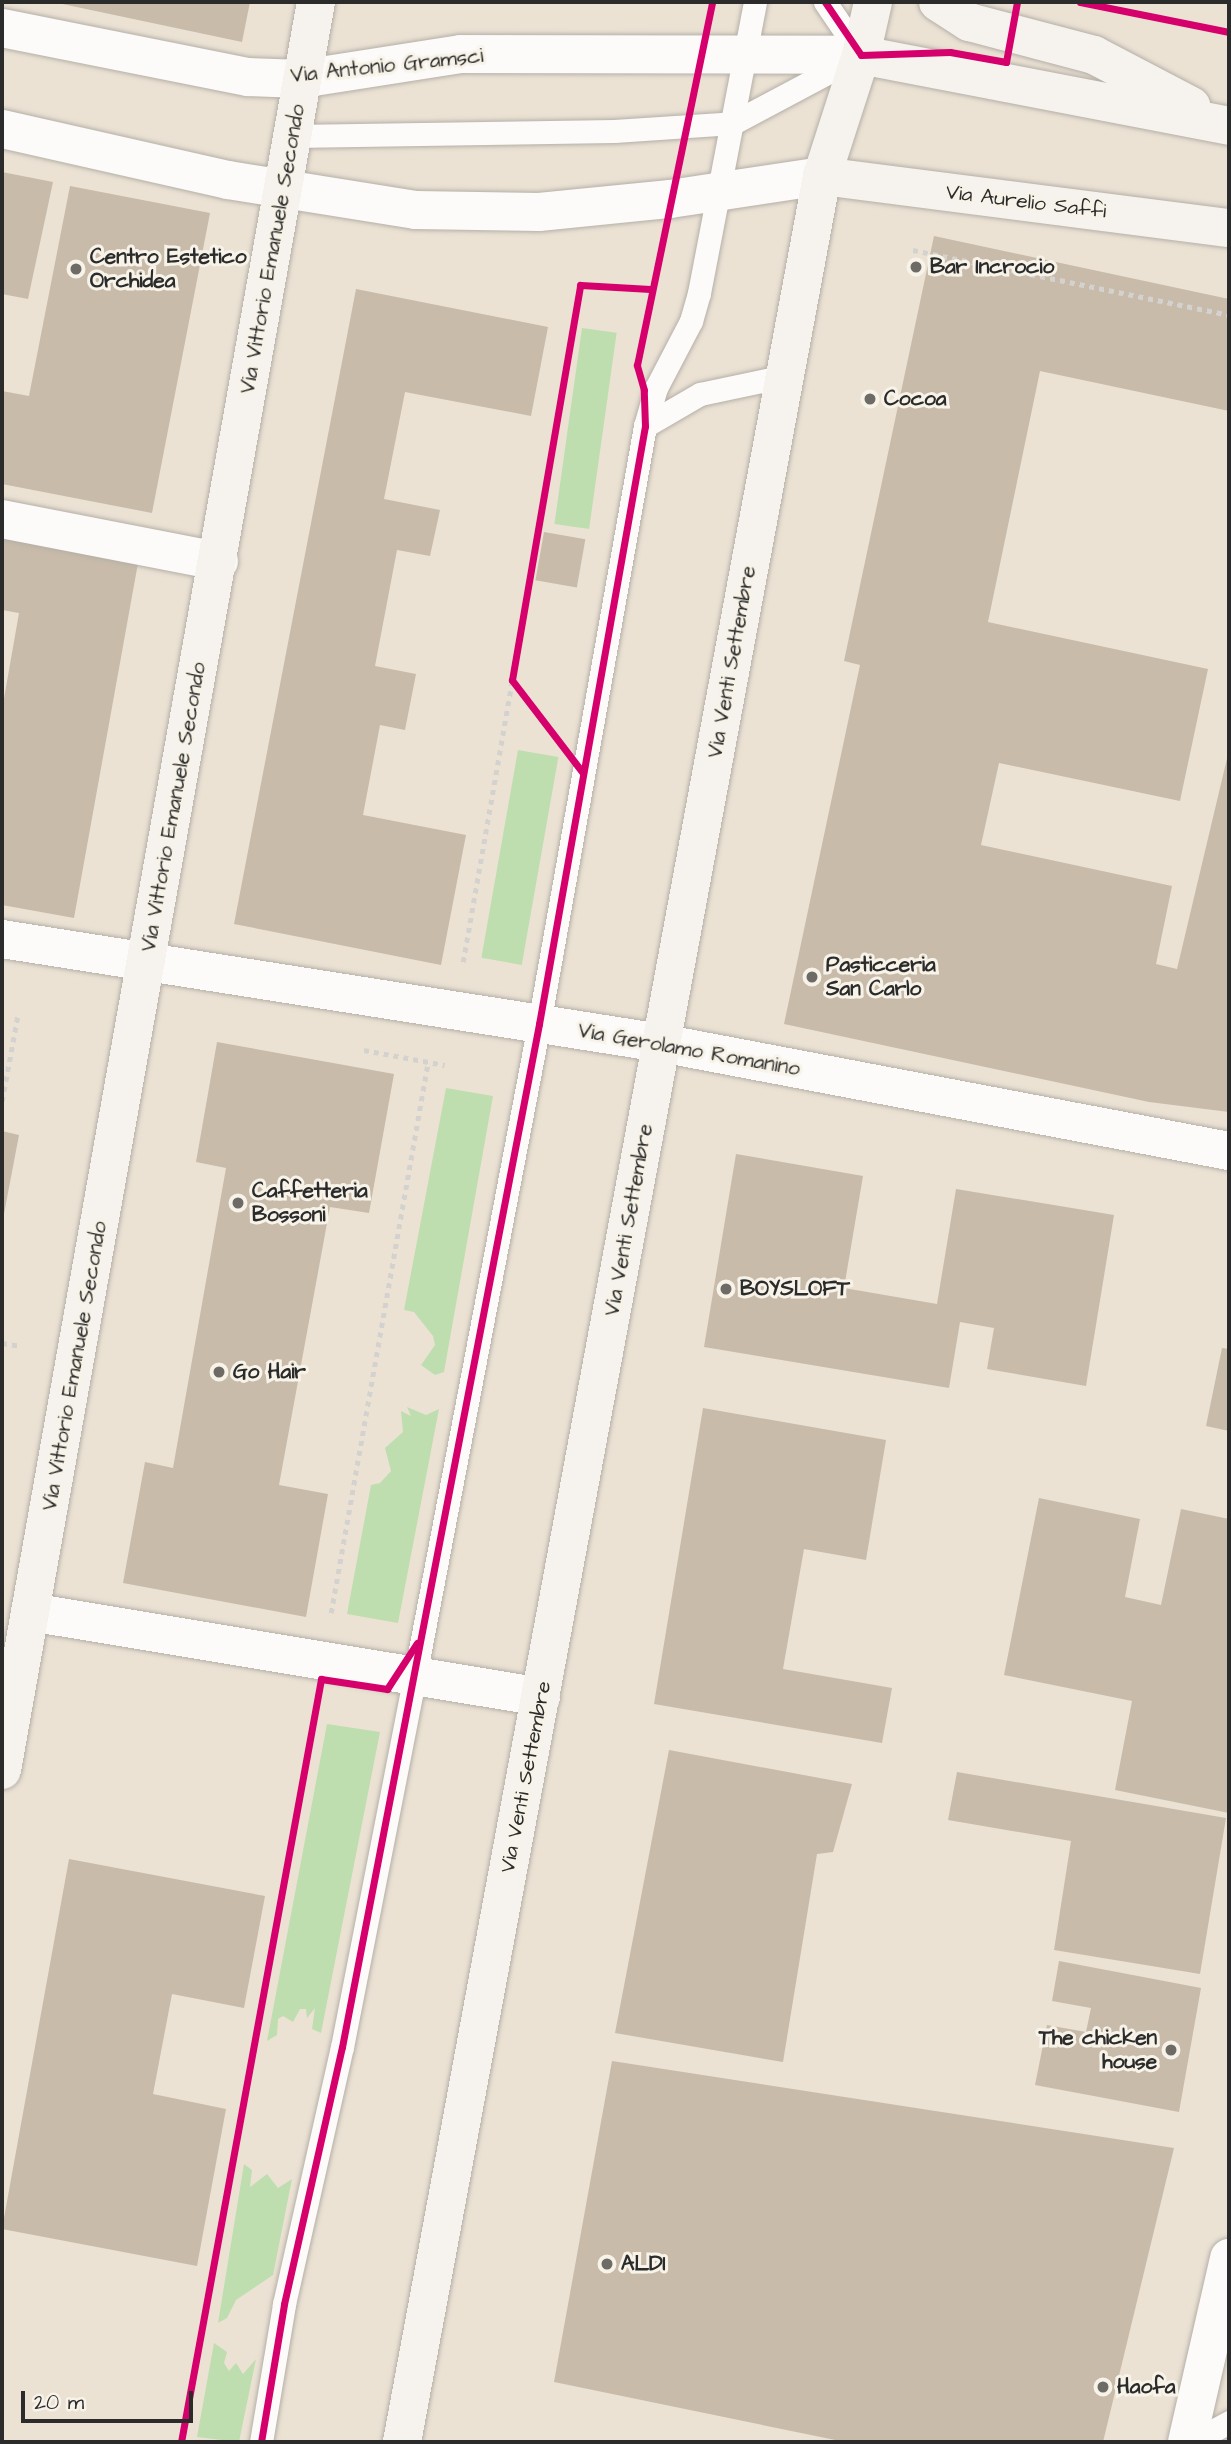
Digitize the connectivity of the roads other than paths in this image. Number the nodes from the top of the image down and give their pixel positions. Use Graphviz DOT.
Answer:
graph roads {
  1 [pos="316,2"];
  2 [pos="755,2"];
  3 [pos="825,2"];
  4 [pos="873,2"];
  5 [pos="938,2"];
  6 [pos="2,28"];
  7 [pos="746,54"];
  8 [pos="861,55"];
  9 [pos="301,79"];
  10 [pos="733,123"];
  11 [pos="1228,126"];
  12 [pos="2,129"];
  13 [pos="293,135"];
  14 [pos="822,176"];
  15 [pos="720,189"];
  16 [pos="284,190"];
  17 [pos="1229,228"];
  18 [pos="785,376"];
  19 [pos="645,426"];
  20 [pos="2,519"];
  21 [pos="219,561"];
  22 [pos="2,939"];
  23 [pos="147,960"];
  24 [pos="539,1024"];
  25 [pos="662,1043"];
  26 [pos="1229,1151"];
  27 [pos="30,1612"];
  28 [pos="415,1676"];
  29 [pos="541,1697"];
  30 [pos="2,1770"];
  31 [pos="1229,2258"];
  32 [pos="1229,2422"];
  33 [pos="261,2442"];
  34 [pos="402,2442"];
  35 [pos="1190,2442"];
  1 -- 9 [label="main road, Via Vittorio Emanuele Secondo"];
  2 -- 7 [label="lane"];
  3 -- 8 [label="lane"];
  4 -- 8 [label="main road, Via Venti Settembre"];
  5 -- 11 [label="main road"];
  6 -- 9 [label="street, Via Antonio Gramsci"];
  7 -- 8 [label="street, Via Antonio Gramsci"];
  7 -- 9 [label="street, Via Antonio Gramsci"];
  7 -- 10 [label="lane"];
  8 -- 10 [label="lane"];
  8 -- 11 [label="main road"];
  8 -- 14 [label="main road, Via Venti Settembre"];
  9 -- 13 [label="main road, Via Vittorio Emanuele Secondo"];
  10 -- 13 [label="lane"];
  10 -- 15 [label="lane"];
  12 -- 16 [label="street"];
  13 -- 16 [label="main road, Via Vittorio Emanuele Secondo"];
  14 -- 15 [label="street"];
  14 -- 17 [label="main road, Via Aurelio Saffi"];
  14 -- 18 [label="main road, Via Venti Settembre"];
  15 -- 16 [label="street"];
  15 -- 19 [label="lane"];
  16 -- 21 [label="main road, Via Vittorio Emanuele Secondo"];
  18 -- 19 [label="lane"];
  18 -- 25 [label="main road, Via Venti Settembre"];
  19 -- 24 [label="lane"];
  20 -- 21 [label="street"];
  21 -- 23 [label="main road, Via Vittorio Emanuele Secondo"];
  22 -- 23 [label="street, Via Gerolamo Romanino"];
  23 -- 24 [label="street, Via Gerolamo Romanino"];
  23 -- 27 [label="main road, Via Vittorio Emanuele Secondo"];
  24 -- 25 [label="street, Via Gerolamo Romanino"];
  24 -- 28 [label="lane"];
  25 -- 26 [label="street, Via Gerolamo Romanino"];
  25 -- 29 [label="main road, Via Venti Settembre"];
  27 -- 28 [label="street"];
  27 -- 30 [label="main road, Via Vittorio Emanuele Secondo"];
  28 -- 29 [label="street"];
  28 -- 33 [label="lane"];
  29 -- 34 [label="main road, Via Venti Settembre"];
  31 -- 35 [label="street"];
  32 -- 35 [label="lane"];
}
